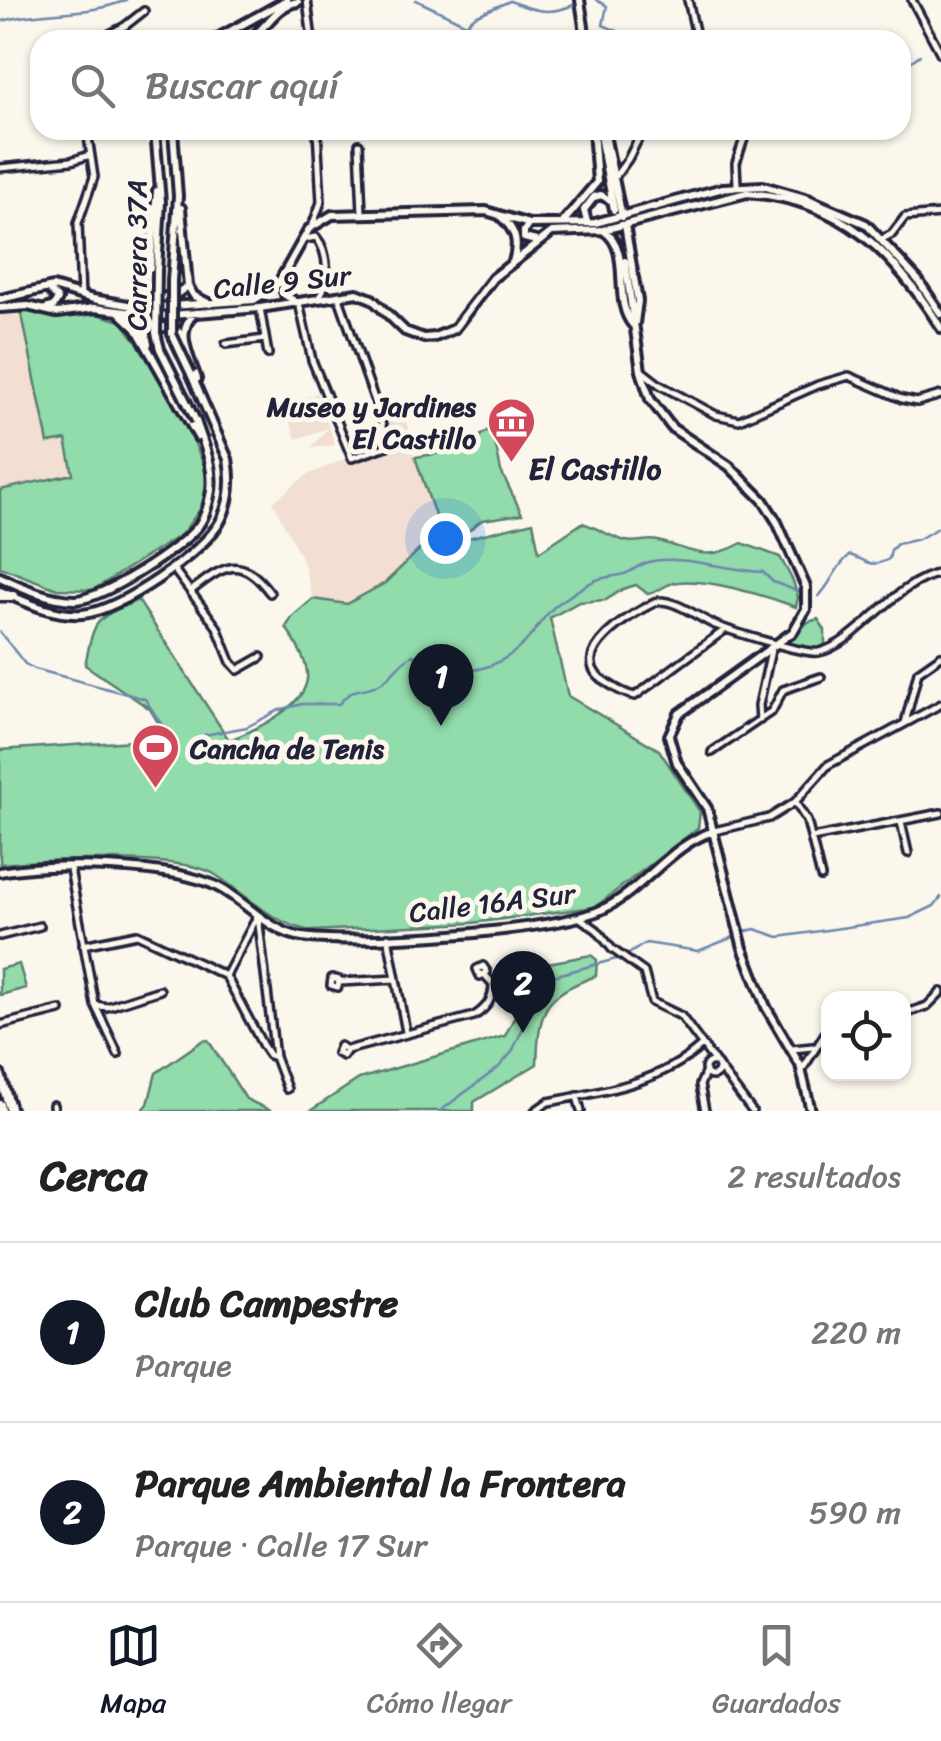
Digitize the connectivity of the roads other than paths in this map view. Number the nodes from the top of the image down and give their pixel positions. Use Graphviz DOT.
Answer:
graph roads {
  1 [pos="287,0"];
  2 [pos="580,0"];
  3 [pos="688,0"];
  4 [pos="912,0"];
  5 [pos="302,1"];
  6 [pos="144,12"];
  7 [pos="117,30"];
  8 [pos="232,30"];
  9 [pos="264,30"];
  10 [pos="311,30"];
  11 [pos="584,30"];
  12 [pos="695,30"];
  13 [pos="941,54"];
  14 [pos="90,140"];
  15 [pos="156,140"];
  16 [pos="175,140"];
  17 [pos="318,140"];
  18 [pos="599,140"];
  19 [pos="601,140"];
  20 [pos="602,140"];
  21 [pos="638,140"];
  22 [pos="744,140"];
  23 [pos="360,144"];
  24 [pos="92,154"];
  25 [pos="0,168"];
  26 [pos="615,176"];
  27 [pos="159,182"];
  28 [pos="738,185"];
  29 [pos="748,189"];
  30 [pos="178,196"];
  31 [pos="321,202"];
  32 [pos="495,212"];
  33 [pos="362,213"];
  34 [pos="941,214"];
  35 [pos="332,216"];
  36 [pos="623,221"];
  37 [pos="562,222"];
  38 [pos="588,223"];
  39 [pos="314,224"];
  40 [pos="529,224"];
  41 [pos="602,230"];
  42 [pos="892,234"];
  43 [pos="882,239"];
  44 [pos="538,240"];
  45 [pos="298,242"];
  46 [pos="892,251"];
  47 [pos="625,261"];
  48 [pos="512,262"];
  49 [pos="284,274"];
  50 [pos="188,286"];
  51 [pos="46,288"];
  52 [pos="148,288"];
  53 [pos="338,295"];
  54 [pos="81,296"];
  55 [pos="0,299"];
  56 [pos="316,300"];
  57 [pos="299,303"];
  58 [pos="211,304"];
  59 [pos="132,306"];
  60 [pos="0,308"];
  61 [pos="260,308"];
  62 [pos="44,309"];
  63 [pos="119,312"];
  64 [pos="195,313"];
  65 [pos="941,314"];
  66 [pos="634,325"];
  67 [pos="941,328"];
  68 [pos="183,336"];
  69 [pos="266,338"];
  70 [pos="226,344"];
  71 [pos="150,352"];
  72 [pos="268,354"];
  73 [pos="642,370"];
  74 [pos="660,385"];
  75 [pos="647,393"];
  76 [pos="202,394"];
  77 [pos="941,395"];
  78 [pos="206,451"];
  79 [pos="172,566"];
  80 [pos="941,574"];
  81 [pos="0,577"];
  82 [pos="191,592"];
  83 [pos="270,592"];
  84 [pos="0,593"];
  85 [pos="12,596"];
  86 [pos="726,628"];
  87 [pos="785,643"];
  88 [pos="771,650"];
  89 [pos="761,656"];
  90 [pos="941,656"];
  91 [pos="262,657"];
  92 [pos="767,665"];
  93 [pos="821,677"];
  94 [pos="941,704"];
  95 [pos="907,713"];
  96 [pos="913,719"];
  97 [pos="760,720"];
  98 [pos="905,723"];
  99 [pos="712,752"];
  100 [pos="795,802"];
  101 [pos="706,808"];
  102 [pos="941,813"];
  103 [pos="901,822"];
  104 [pos="714,831"];
  105 [pos="700,837"];
  106 [pos="812,838"];
  107 [pos="690,843"];
  108 [pos="719,850"];
  109 [pos="908,853"];
  110 [pos="70,868"];
  111 [pos="0,872"];
  112 [pos="822,878"];
  113 [pos="258,916"];
  114 [pos="580,918"];
  115 [pos="40,926"];
  116 [pos="0,936"];
  117 [pos="388,938"];
  118 [pos="83,945"];
  119 [pos="486,974"];
  120 [pos="226,976"];
  121 [pos="396,980"];
  122 [pos="340,982"];
  123 [pos="160,990"];
  124 [pos="941,992"];
  125 [pos="95,1005"];
  126 [pos="60,1010"];
  127 [pos="911,1014"];
  128 [pos="0,1025"];
  129 [pos="406,1032"];
  130 [pos="821,1039"];
  131 [pos="816,1046"];
  132 [pos="792,1049"];
  133 [pos="347,1050"];
  134 [pos="704,1050"];
  135 [pos="118,1054"];
  136 [pos="274,1057"];
  137 [pos="712,1069"];
  138 [pos="802,1070"];
  139 [pos="0,1075"];
  140 [pos="288,1089"];
  141 [pos="577,1096"];
  142 [pos="4,1108"];
  143 [pos="535,1111"];
  144 [pos="581,1111"];
  145 [pos="705,1111"];
  146 [pos="752,1111"];
  147 [pos="811,1111"];
  1 -- 8 [label="main road"];
  2 -- 11 [label="main road"];
  3 -- 12 [label="street"];
  4 -- 13 [label="street"];
  5 -- 9 [label="main road"];
  5 -- 10 [label="street"];
  6 -- 7 [label="street"];
  14 -- 24 [label="street"];
  15 -- 27 [label="main road, Carrera 37A"];
  16 -- 30 [label="main road, Carrera 37A"];
  17 -- 31 [label="street"];
  18 -- 37 [label="main road"];
  19 -- 38 [label="main road"];
  20 -- 26 [label="main road"];
  21 -- 26 [label="street"];
  22 -- 28 [label="street"];
  23 -- 33 [label="street"];
  24 -- 25 [label="street"];
  24 -- 54 [label="street"];
  26 -- 36 [label="main road"];
  27 -- 52 [label="main road"];
  27 -- 78 [label="main road, Carrera 37A, bridge"];
  28 -- 29 [label="main road, Calle 9 Sur"];
  28 -- 36 [label="main road, Calle 9 Sur"];
  29 -- 36 [label="main road, Calle 9 Sur"];
  29 -- 43 [label="main road"];
  29 -- 67 [label="main road"];
  30 -- 50 [label="main road"];
  30 -- 76 [label="main road, Carrera 37A, bridge"];
  31 -- 35 [label="street"];
  31 -- 39 [label="street"];
  32 -- 33 [label="main road, Calle 9 Sur"];
  32 -- 40 [label="main road, Calle 9 Sur"];
  32 -- 48 [label="main road"];
  33 -- 35 [label="main road, Calle 9 Sur"];
  34 -- 42 [label="street"];
  35 -- 39 [label="main road, Calle 9 Sur"];
  36 -- 38 [label="main road, Calle 9 Sur"];
  36 -- 41 [label="main road, Calle 9 Sur"];
  36 -- 66 [label="main road"];
  37 -- 38 [label="main road, Calle 9 Sur"];
  37 -- 40 [label="main road, Calle 9 Sur"];
  39 -- 45 [label="main road, Calle 9 Sur"];
  40 -- 44 [label="main road"];
  41 -- 44 [label="main road, Calle 9 Sur"];
  41 -- 66 [label="main road"];
  42 -- 43 [label="street"];
  42 -- 46 [label="street"];
  43 -- 46 [label="main road"];
  44 -- 48 [label="main road, Calle 9 Sur"];
  45 -- 49 [label="main road, Calle 9 Sur"];
  45 -- 56 [label="street"];
  46 -- 65 [label="main road"];
  47 -- 66 [label="main road"];
  48 -- 53 [label="main road, Calle 9 Sur"];
  49 -- 57 [label="main road"];
  49 -- 58 [label="main road, Calle 9 Sur"];
  50 -- 52 [label="main road"];
  50 -- 58 [label="main road"];
  51 -- 54 [label="main road, Calle 9 Sur"];
  51 -- 55 [label="main road, Calle 9 Sur"];
  51 -- 62 [label="main road"];
  52 -- 59 [label="main road"];
  53 -- 56 [label="main road, Calle 9 Sur"];
  53 -- 57 [label="street"];
  54 -- 59 [label="main road, Calle 9 Sur"];
  56 -- 57 [label="main road, Calle 9 Sur"];
  57 -- 61 [label="main road, Calle 9 Sur"];
  58 -- 59 [label="main road, Calle 9 Sur"];
  60 -- 62 [label="main road, Calle 9 Sur"];
  61 -- 64 [label="main road, Calle 9 Sur"];
  61 -- 69 [label="street"];
  62 -- 63 [label="main road, Calle 9 Sur"];
  63 -- 64 [label="main road, Calle 9 Sur"];
  63 -- 71 [label="main road"];
  64 -- 68 [label="main road"];
  66 -- 73 [label="main road"];
  68 -- 71 [label="main road"];
  68 -- 76 [label="main road"];
  69 -- 70 [label="street"];
  69 -- 72 [label="street"];
  71 -- 78 [label="main road"];
  73 -- 74 [label="street"];
  73 -- 75 [label="main road"];
  74 -- 75 [label="street"];
  74 -- 77 [label="street"];
  75 -- 87 [label="main road"];
  76 -- 79 [label="main road, Carrera 37A"];
  78 -- 81 [label="main road, Carrera 37A"];
  79 -- 82 [label="street"];
  79 -- 85 [label="main road"];
  80 -- 87 [label="street"];
  82 -- 83 [label="street"];
  82 -- 91 [label="street"];
  84 -- 85 [label="main road"];
  86 -- 86 [label="street"];
  86 -- 87 [label="street"];
  87 -- 88 [label="main road"];
  88 -- 89 [label="main road"];
  88 -- 92 [label="street"];
  89 -- 92 [label="street"];
  89 -- 101 [label="main road"];
  90 -- 95 [label="street"];
  92 -- 97 [label="street"];
  93 -- 97 [label="street"];
  94 -- 96 [label="street, Calle 16A Sur"];
  95 -- 96 [label="street"];
  95 -- 98 [label="street"];
  96 -- 98 [label="street, Calle 16A Sur"];
  97 -- 99 [label="street"];
  98 -- 100 [label="street, Calle 16A Sur"];
  100 -- 104 [label="street, Calle 16A Sur"];
  100 -- 106 [label="street"];
  101 -- 104 [label="main road"];
  101 -- 105 [label="main road"];
  102 -- 103 [label="street"];
  103 -- 106 [label="street"];
  103 -- 109 [label="street"];
  104 -- 105 [label="main road, Calle 16A Sur"];
  104 -- 108 [label="main road"];
  105 -- 107 [label="main road, Calle 16A Sur"];
  106 -- 112 [label="street"];
  107 -- 108 [label="main road"];
  107 -- 114 [label="main road, Calle 16A Sur"];
  108 -- 132 [label="main road"];
  110 -- 111 [label="main road, Calle 16A Sur"];
  110 -- 113 [label="main road, Calle 16A Sur"];
  110 -- 118 [label="street"];
  113 -- 117 [label="main road, Calle 16A Sur"];
  113 -- 120 [label="street"];
  113 -- 136 [label="street"];
  114 -- 117 [label="main road, Calle 16A Sur"];
  114 -- 134 [label="street"];
  115 -- 116 [label="street"];
  117 -- 121 [label="street"];
  118 -- 120 [label="street"];
  118 -- 125 [label="street"];
  119 -- 129 [label="street"];
  120 -- 136 [label="street"];
  121 -- 122 [label="street"];
  121 -- 129 [label="street"];
  123 -- 125 [label="street"];
  124 -- 127 [label="street"];
  125 -- 135 [label="street"];
  126 -- 128 [label="street"];
  129 -- 133 [label="street"];
  130 -- 131 [label="street"];
  131 -- 132 [label="street"];
  131 -- 138 [label="street"];
  132 -- 138 [label="main road"];
  134 -- 137 [label="street"];
  134 -- 141 [label="street"];
  136 -- 140 [label="street"];
  137 -- 145 [label="street"];
  137 -- 146 [label="street"];
  138 -- 147 [label="main road"];
  139 -- 142 [label="main road"];
  141 -- 143 [label="street"];
  141 -- 144 [label="street"];
}
